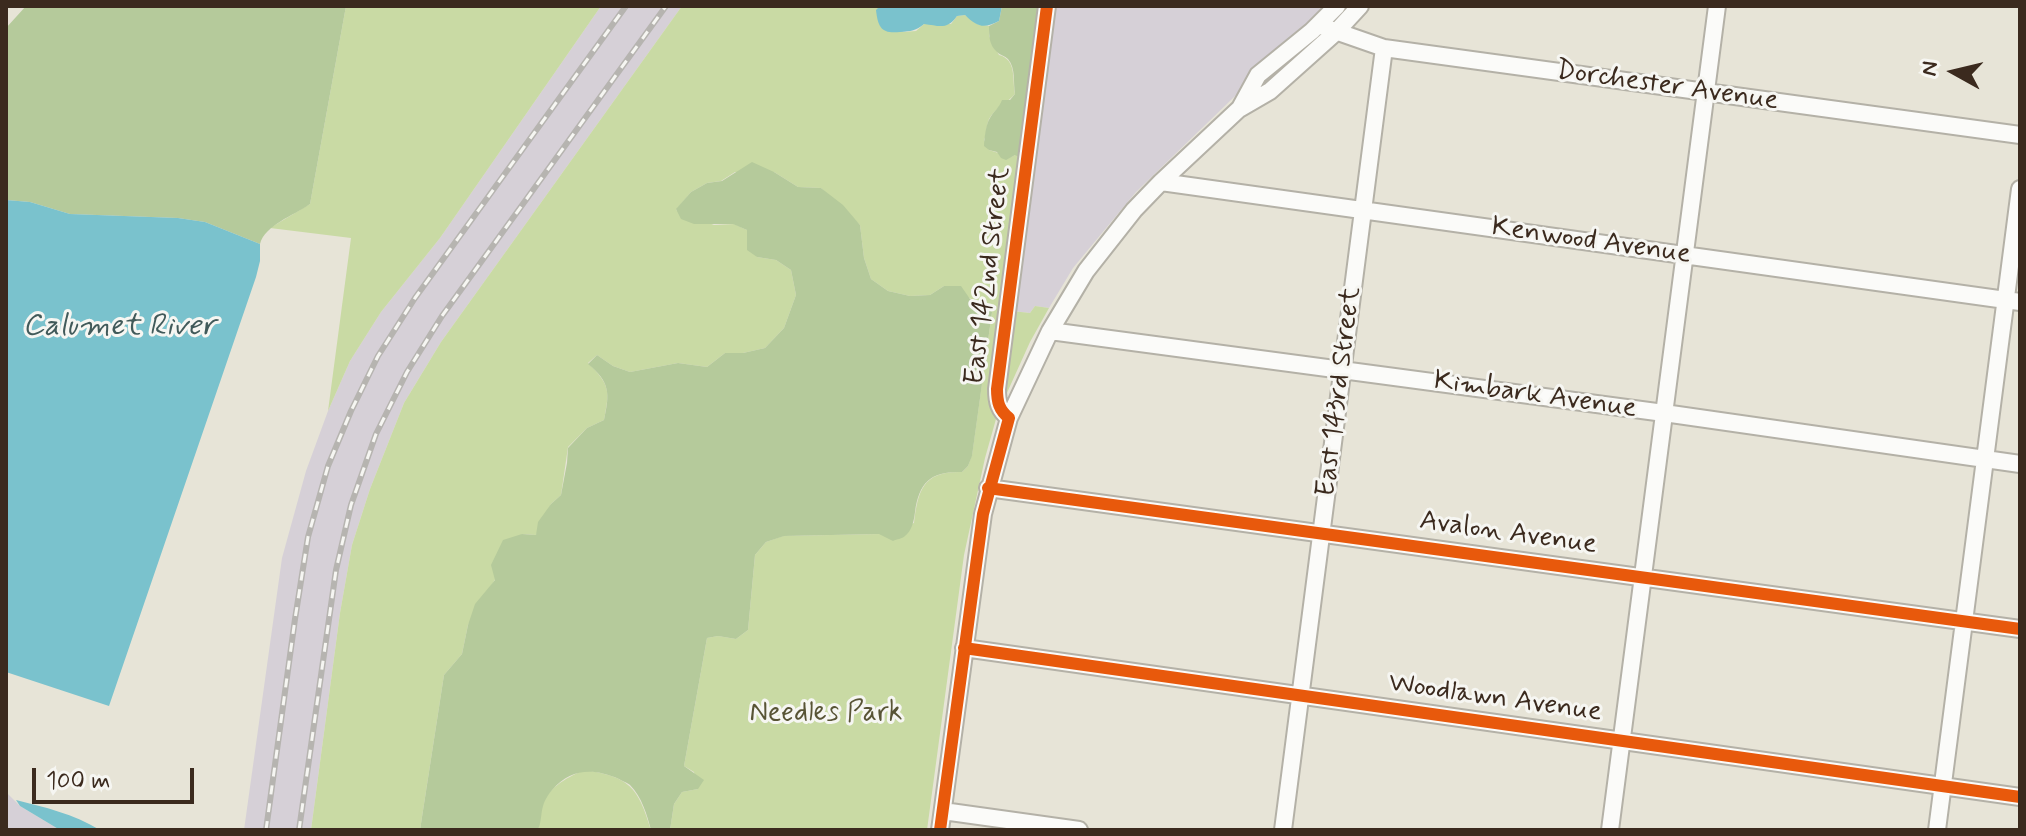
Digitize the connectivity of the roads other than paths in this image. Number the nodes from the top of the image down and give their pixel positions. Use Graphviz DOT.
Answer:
graph roads {
  1 [pos="1047,6"];
  2 [pos="1337,6"];
  3 [pos="1360,6"];
  4 [pos="1717,6"];
  5 [pos="1318,25"];
  6 [pos="1336,32"];
  7 [pos="1384,48"];
  8 [pos="1706,92"];
  9 [pos="1239,109"];
  10 [pos="2020,135"];
  11 [pos="1161,182"];
  12 [pos="2020,189"];
  13 [pos="1363,210"];
  14 [pos="1685,255"];
  15 [pos="2013,301"];
  16 [pos="1050,331"];
  17 [pos="1343,370"];
  18 [pos="1664,413"];
  19 [pos="1009,418"];
  20 [pos="1985,459"];
  21 [pos="2020,464"];
  22 [pos="988,488"];
  23 [pos="1321,532"];
  24 [pos="1643,578"];
  25 [pos="1964,621"];
  26 [pos="2020,629"];
  27 [pos="964,648"];
  28 [pos="1300,695"];
  29 [pos="1622,741"];
  30 [pos="1943,786"];
  31 [pos="2020,797"];
  32 [pos="943,811"];
  33 [pos="940,830"];
  34 [pos="1079,830"];
  35 [pos="1283,830"];
  36 [pos="1610,830"];
  37 [pos="1937,830"];
  1 -- 19 [label="street, East 142nd Street"];
  2 -- 5 [label="street"];
  3 -- 6 [label="street"];
  4 -- 8 [label="street"];
  5 -- 6 [label="street, Dorchester Avenue"];
  5 -- 9 [label="street"];
  6 -- 7 [label="street, Dorchester Avenue"];
  6 -- 9 [label="street"];
  7 -- 8 [label="street, Dorchester Avenue"];
  7 -- 13 [label="street, East 143rd Street"];
  8 -- 10 [label="street, Dorchester Avenue"];
  8 -- 14 [label="street"];
  9 -- 11 [label="street"];
  11 -- 13 [label="street, Kenwood Avenue"];
  11 -- 16 [label="street"];
  12 -- 15 [label="street"];
  13 -- 14 [label="street, Kenwood Avenue"];
  13 -- 17 [label="street, East 143rd Street"];
  14 -- 15 [label="street, Kenwood Avenue"];
  14 -- 18 [label="street"];
  15 -- 20 [label="street"];
  16 -- 17 [label="street, Kimbark Avenue"];
  16 -- 19 [label="street"];
  17 -- 18 [label="street, Kimbark Avenue"];
  17 -- 23 [label="street, East 143rd Street"];
  18 -- 20 [label="street, Kimbark Avenue"];
  18 -- 24 [label="street"];
  19 -- 22 [label="street, East 142nd Street"];
  20 -- 21 [label="street, Kimbark Avenue"];
  20 -- 25 [label="street"];
  22 -- 23 [label="street, Avalon Avenue"];
  22 -- 27 [label="street, East 142nd Street"];
  23 -- 24 [label="street, Avalon Avenue"];
  23 -- 28 [label="street, East 143rd Street"];
  24 -- 25 [label="street, Avalon Avenue"];
  24 -- 29 [label="street"];
  25 -- 26 [label="street, Avalon Avenue"];
  25 -- 30 [label="street"];
  27 -- 28 [label="street, Woodlawn Avenue"];
  27 -- 32 [label="street, East 142nd Street"];
  28 -- 29 [label="street, Woodlawn Avenue"];
  28 -- 35 [label="street, East 143rd Street"];
  29 -- 30 [label="street, Woodlawn Avenue"];
  29 -- 36 [label="street"];
  30 -- 31 [label="street, Woodlawn Avenue"];
  30 -- 37 [label="street"];
  32 -- 33 [label="street, East 142nd Street"];
  32 -- 34 [label="street"];
}
